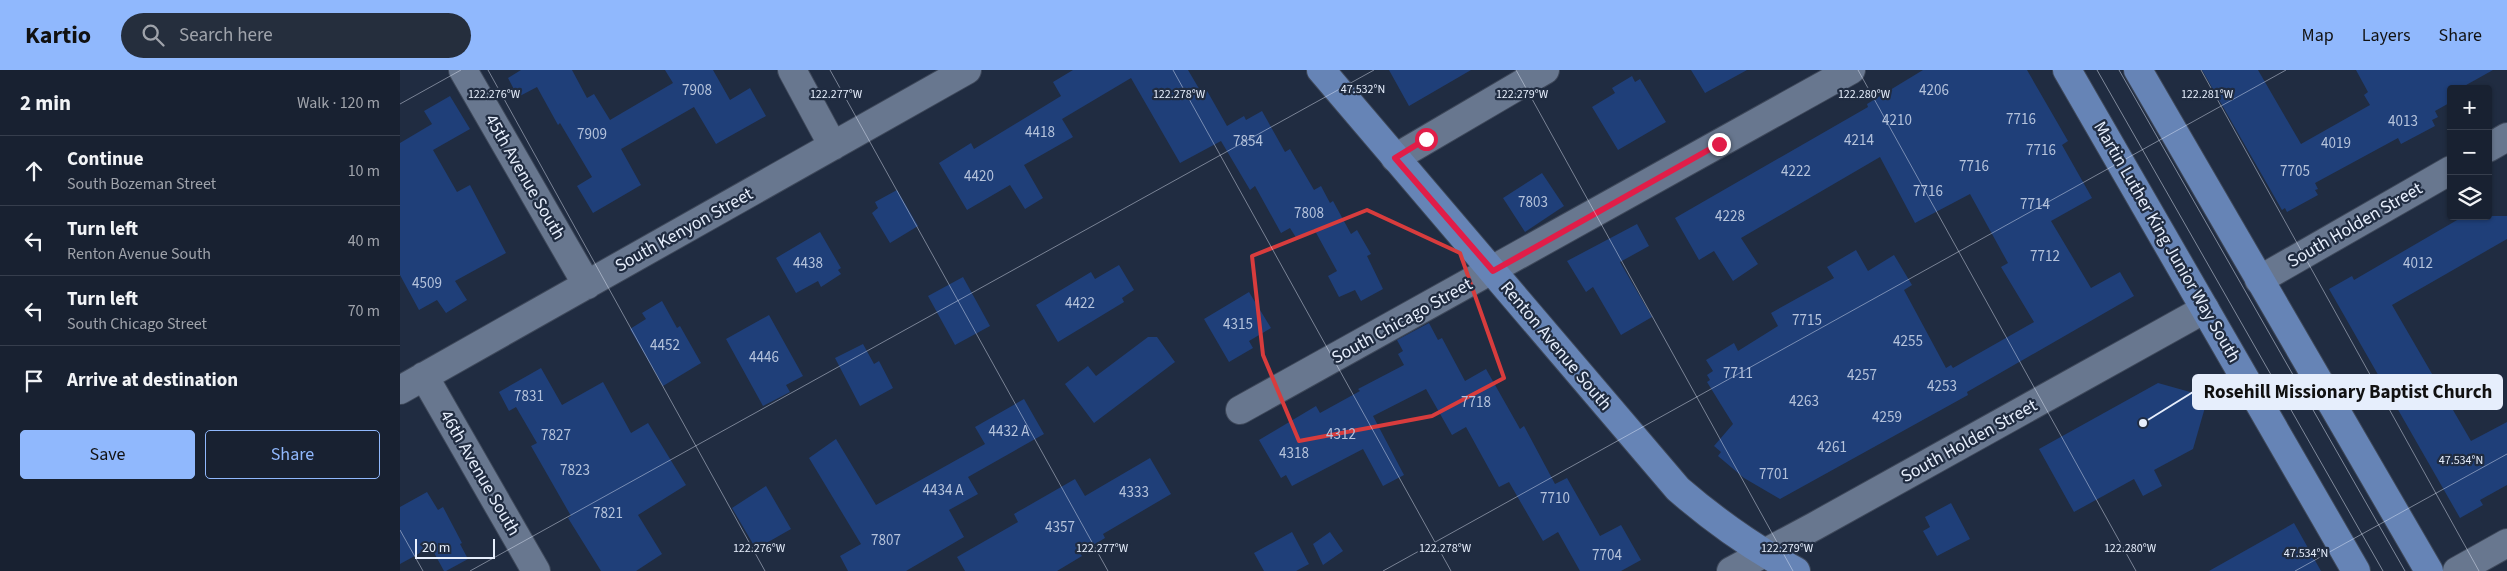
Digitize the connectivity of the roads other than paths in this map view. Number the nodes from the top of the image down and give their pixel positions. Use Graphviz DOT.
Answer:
graph roads {
  1 [pos="463,70"];
  2 [pos="792,70"];
  3 [pos="968,70"];
  4 [pos="1321,70"];
  5 [pos="1545,70"];
  6 [pos="1851,70"];
  7 [pos="2067,70"];
  8 [pos="2138,70"];
  9 [pos="2507,137"];
  10 [pos="833,146"];
  11 [pos="2492,146"];
  12 [pos="1395,158"];
  13 [pos="2447,172"];
  14 [pos="1493,271"];
  15 [pos="2260,280"];
  16 [pos="587,285"];
  17 [pos="2205,309"];
  18 [pos="424,376"];
  19 [pos="400,390"];
  20 [pos="1240,410"];
  21 [pos="2507,543"];
  22 [pos="1764,554"];
  23 [pos="536,571"];
  24 [pos="1731,571"];
  25 [pos="1796,571"];
  26 [pos="2356,571"];
  27 [pos="2429,571"];
  28 [pos="2457,571"];
  1 -- 16 [label="street, 45th Avenue South"];
  2 -- 10 [label="street"];
  3 -- 10 [label="street, South Kenyon Street"];
  4 -- 12 [label="main road, Renton Avenue South"];
  5 -- 12 [label="street"];
  6 -- 14 [label="street, South Chicago Street"];
  7 -- 17 [label="main road, Martin Luther King Junior Way South"];
  8 -- 15 [label="main road"];
  9 -- 11 [label="street"];
  10 -- 16 [label="street, South Kenyon Street"];
  12 -- 14 [label="main road, Renton Avenue South"];
  13 -- 15 [label="street, South Holden Street"];
  14 -- 20 [label="street, South Chicago Street"];
  14 -- 22 [label="main road, Renton Avenue South"];
  15 -- 27 [label="main road"];
  16 -- 18 [label="street, South Kenyon Street"];
  17 -- 22 [label="street, South Holden Street"];
  17 -- 26 [label="main road, Martin Luther King Junior Way South"];
  18 -- 19 [label="street, South Kenyon Street"];
  18 -- 23 [label="street, 46th Avenue South"];
  21 -- 28 [label="street"];
  22 -- 24 [label="street, South Holden Street"];
  22 -- 25 [label="main road, Renton Avenue South"];
}
